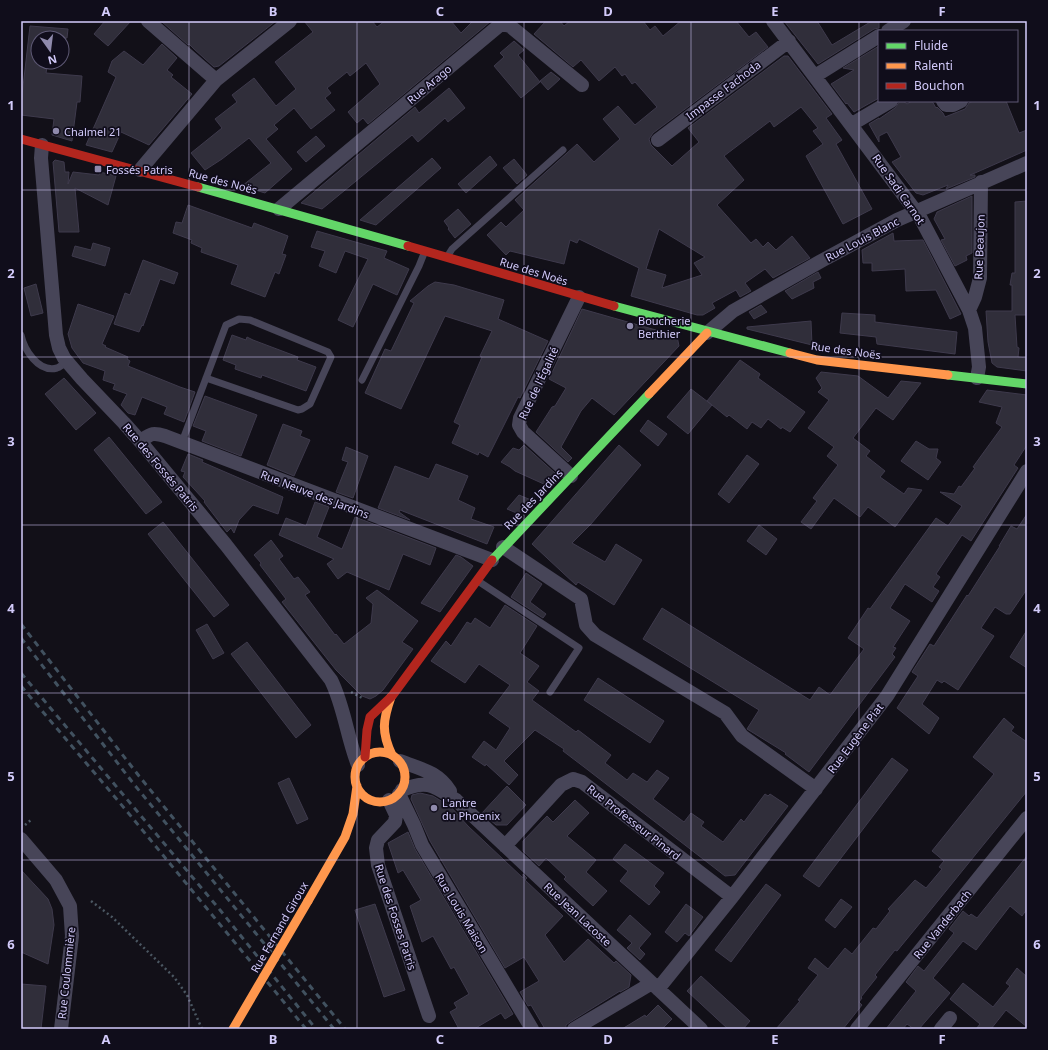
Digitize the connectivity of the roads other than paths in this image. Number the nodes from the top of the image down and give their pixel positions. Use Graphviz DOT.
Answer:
graph roads {
  1 [pos="148,21"];
  2 [pos="290,21"];
  3 [pos="773,21"];
  4 [pos="904,21"];
  5 [pos="890,30"];
  6 [pos="878,37"];
  7 [pos="788,41"];
  8 [pos="815,76"];
  9 [pos="216,80"];
  10 [pos="582,85"];
  11 [pos="889,102"];
  12 [pos="944,102"];
  13 [pos="959,102"];
  14 [pos="852,124"];
  15 [pos="21,139"];
  16 [pos="658,140"];
  17 [pos="42,145"];
  18 [pos="563,150"];
  19 [pos="1027,163"];
  20 [pos="140,170"];
  21 [pos="981,182"];
  22 [pos="278,209"];
  23 [pos="917,211"];
  24 [pos="425,251"];
  25 [pos="447,258"];
  26 [pos="579,297"];
  27 [pos="969,310"];
  28 [pos="707,333"];
  29 [pos="21,335"];
  30 [pos="68,362"];
  31 [pos="206,378"];
  32 [pos="977,378"];
  33 [pos="362,380"];
  34 [pos="1027,384"];
  35 [pos="140,441"];
  36 [pos="182,442"];
  37 [pos="1027,471"];
  38 [pos="571,476"];
  39 [pos="503,547"];
  40 [pos="492,560"];
  41 [pos="477,580"];
  42 [pos="550,692"];
  43 [pos="392,696"];
  44 [pos="396,758"];
  45 [pos="362,761"];
  46 [pos="357,786"];
  47 [pos="816,789"];
  48 [pos="393,796"];
  49 [pos="456,800"];
  50 [pos="1027,818"];
  51 [pos="345,837"];
  52 [pos="21,838"];
  53 [pos="505,846"];
  54 [pos="732,897"];
  55 [pos="655,986"];
  56 [pos="429,1016"];
  57 [pos="61,1029"];
  58 [pos="233,1029"];
  59 [pos="532,1029"];
  60 [pos="574,1029"];
  61 [pos="701,1029"];
  62 [pos="857,1029"];
  1 -- 9 [label="street"];
  2 -- 9 [label="street"];
  3 -- 7 [label="street, Rue Sadi Carnot"];
  4 -- 5 [label="street"];
  6 -- 8 [label="street"];
  7 -- 8 [label="street, Rue Sadi Carnot"];
  7 -- 16 [label="street, Impasse Fachoda"];
  8 -- 14 [label="street, Rue Sadi Carnot"];
  9 -- 20 [label="street"];
  10 -- 22 [label="street, Rue Arago"];
  11 -- 14 [label="street"];
  12 -- 13 [label="street"];
  14 -- 23 [label="street, Rue Sadi Carnot"];
  15 -- 17 [label="street, Rue des Noës"];
  17 -- 20 [label="street, Rue des Noës"];
  17 -- 30 [label="street, Rue des Fossés Patris"];
  18 -- 25 [label="lane"];
  19 -- 21 [label="street, Rue Louis Blanc"];
  20 -- 22 [label="street, Rue des Noës"];
  21 -- 23 [label="street, Rue Louis Blanc"];
  21 -- 27 [label="street, Rue Beaujon"];
  22 -- 24 [label="street, Rue des Noës"];
  23 -- 27 [label="street, Rue Sadi Carnot"];
  23 -- 28 [label="street, Rue Louis Blanc"];
  24 -- 25 [label="street, Rue des Noës"];
  24 -- 33 [label="lane"];
  25 -- 26 [label="street, Rue des Noës"];
  26 -- 28 [label="street, Rue des Noës"];
  26 -- 38 [label="street, Rue de l'Égalité"];
  27 -- 32 [label="street, Rue Sadi Carnot"];
  28 -- 32 [label="street, Rue des Noës"];
  28 -- 38 [label="street, Rue des Jardins"];
  29 -- 30 [label="lane"];
  30 -- 35 [label="street, Rue des Fossés Patris"];
  31 -- 31 [label="lane"];
  31 -- 36 [label="lane"];
  32 -- 34 [label="street, Rue des Noës"];
  35 -- 36 [label="street, Rue Neuve des Jardins"];
  35 -- 45 [label="street, Rue des Fossés Patris"];
  36 -- 40 [label="street, Rue Neuve des Jardins"];
  37 -- 47 [label="street, Rue Eugène Piat"];
  38 -- 39 [label="street, Rue des Jardins"];
  39 -- 40 [label="street, Rue des Jardins"];
  39 -- 47 [label="street"];
  40 -- 41 [label="street, Rue des Jardins"];
  41 -- 42 [label="lane"];
  41 -- 43 [label="street, Rue des Jardins"];
  43 -- 44 [label="street, Rue des Jardins"];
  43 -- 45 [label="street, Rue des Jardins"];
  44 -- 45 [label="street"];
  44 -- 48 [label="street"];
  44 -- 49 [label="street, Rue Jean Lacoste"];
  45 -- 46 [label="street"];
  46 -- 48 [label="street"];
  46 -- 51 [label="street, Rue Fernand Giroux"];
  47 -- 54 [label="street, Rue Eugène Piat"];
  48 -- 49 [label="street, Rue Jean Lacoste"];
  48 -- 51 [label="street, Rue Fernand Giroux"];
  48 -- 56 [label="street, Rue des Fosses Patris"];
  48 -- 59 [label="street, Rue Louis Maison"];
  49 -- 53 [label="street, Rue Jean Lacoste"];
  50 -- 62 [label="street, Rue Vanderbach"];
  51 -- 58 [label="street, Rue Fernand Giroux, bridge"];
  52 -- 57 [label="street, Rue Coulommière"];
  53 -- 54 [label="street, Rue Professeur Pinard"];
  53 -- 55 [label="street, Rue Jean Lacoste"];
  54 -- 55 [label="street, Rue Eugène Piat"];
  55 -- 60 [label="street"];
  55 -- 61 [label="street, Rue Jean Lacoste"];
}
